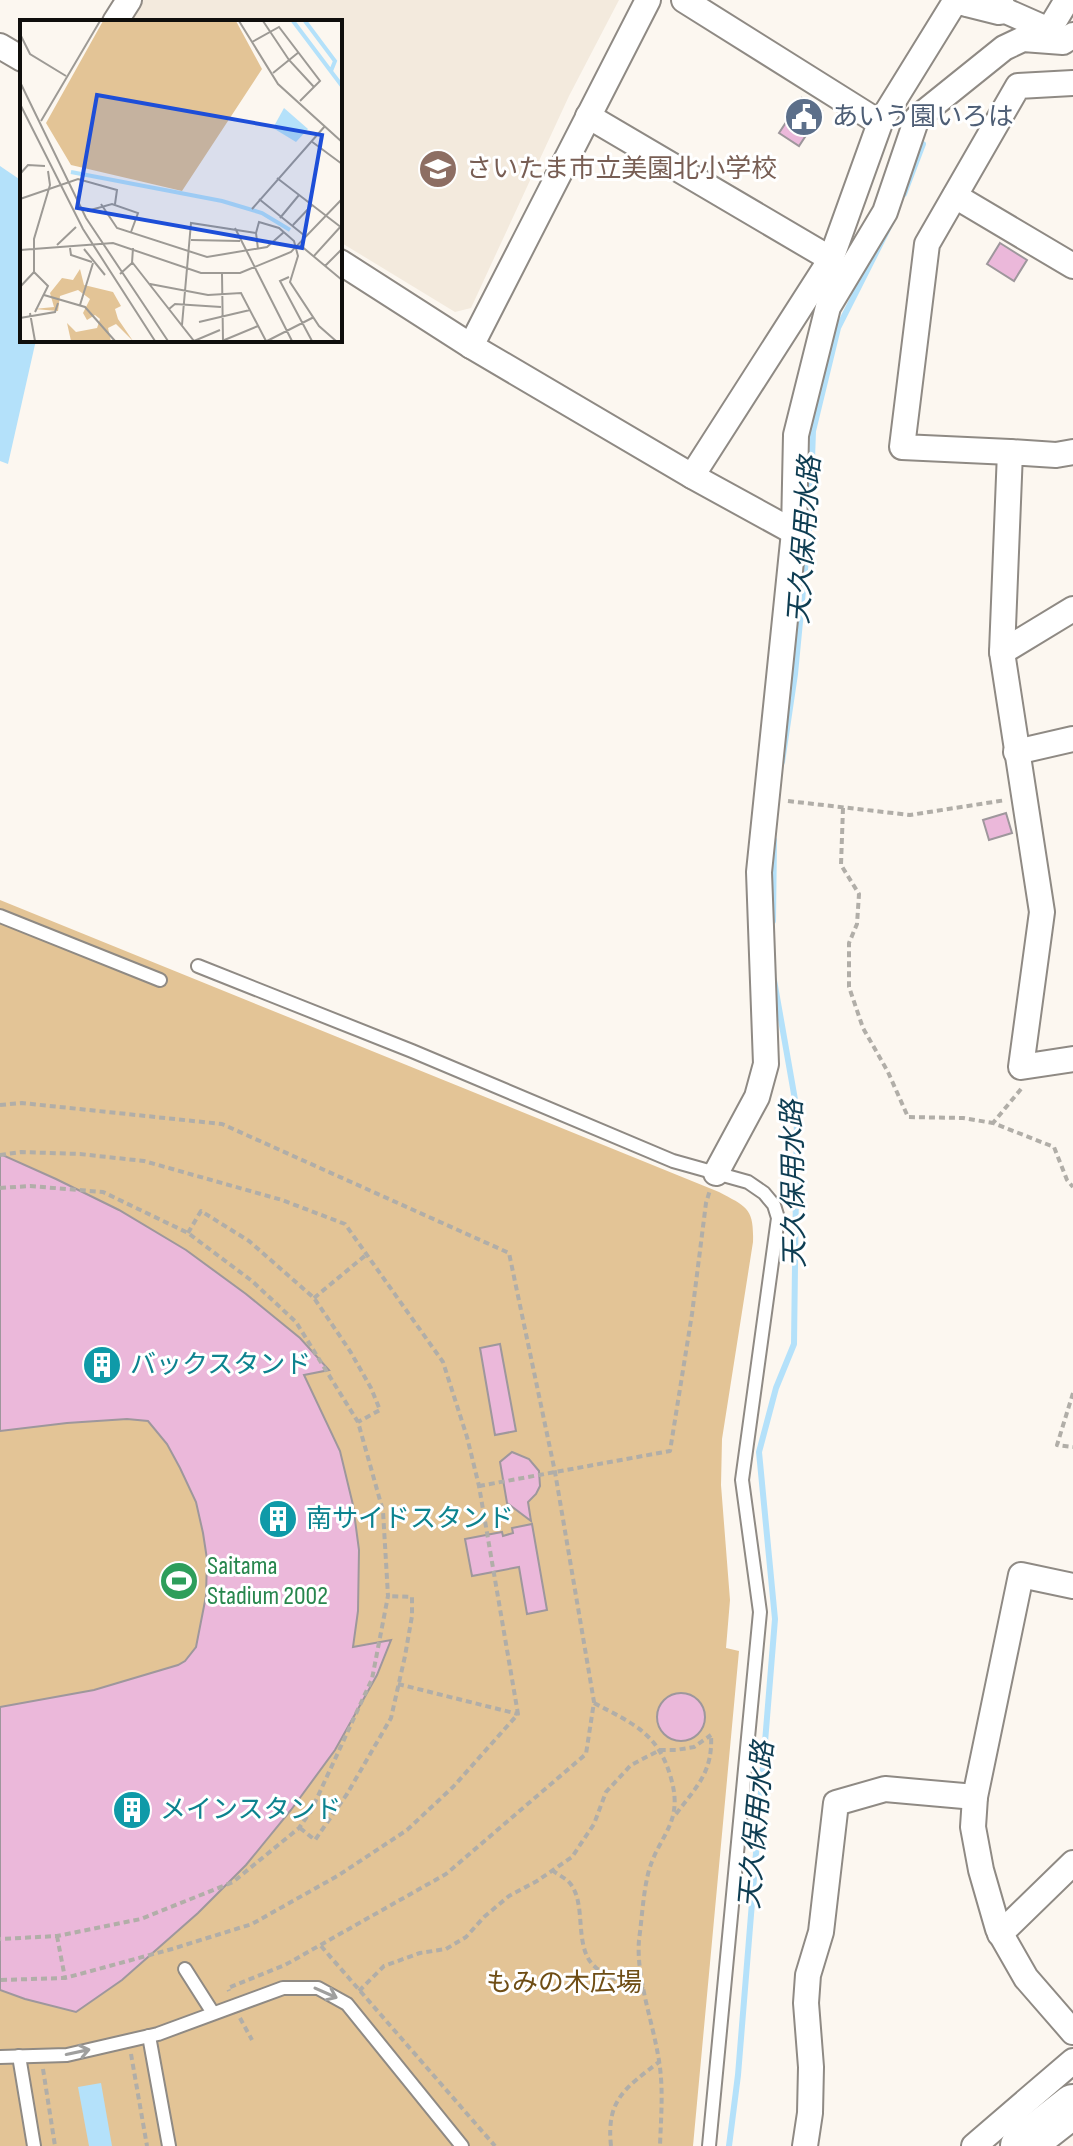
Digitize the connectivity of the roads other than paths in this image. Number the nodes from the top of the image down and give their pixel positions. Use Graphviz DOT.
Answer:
graph roads {
  1 [pos="129,0"];
  2 [pos="648,0"];
  3 [pos="684,0"];
  4 [pos="956,0"];
  5 [pos="967,0"];
  6 [pos="1067,0"];
  7 [pos="994,4"];
  8 [pos="116,20"];
  9 [pos="1064,39"];
  10 [pos="0,46"];
  11 [pos="20,58"];
  12 [pos="1073,83"];
  13 [pos="588,116"];
  14 [pos="880,123"];
  15 [pos="955,196"];
  16 [pos="831,259"];
  17 [pos="342,263"];
  18 [pos="1073,266"];
  19 [pos="471,346"];
  20 [pos="1010,452"];
  21 [pos="1073,452"];
  22 [pos="692,476"];
  23 [pos="794,532"];
  24 [pos="1073,609"];
  25 [pos="1002,652"];
  26 [pos="1073,739"];
  27 [pos="1016,752"];
  28 [pos="0,916"];
  29 [pos="198,966"];
  30 [pos="160,980"];
  31 [pos="1073,1059"];
  32 [pos="716,1173"];
  33 [pos="1073,1586"];
  34 [pos="975,1797"];
  35 [pos="1073,1863"];
  36 [pos="1000,1934"];
  37 [pos="185,1969"];
  38 [pos="213,2013"];
  39 [pos="1073,2032"];
  40 [pos="149,2036"];
  41 [pos="19,2056"];
  42 [pos="0,2057"];
  43 [pos="1073,2061"];
  44 [pos="1073,2106"];
  45 [pos="1073,2142"];
  46 [pos="34,2146"];
  47 [pos="169,2146"];
  48 [pos="462,2146"];
  49 [pos="709,2146"];
  50 [pos="805,2146"];
  51 [pos="974,2146"];
  52 [pos="1022,2146"];
  53 [pos="1068,2146"];
  1 -- 8 [label="street"];
  2 -- 13 [label="street"];
  3 -- 14 [label="street"];
  4 -- 14 [label="street"];
  5 -- 7 [label="street"];
  6 -- 9 [label="street"];
  7 -- 9 [label="street"];
  9 -- 23 [label="street"];
  10 -- 11 [label="street"];
  12 -- 15 [label="street"];
  13 -- 16 [label="street"];
  13 -- 19 [label="street"];
  14 -- 16 [label="street"];
  15 -- 18 [label="street"];
  15 -- 20 [label="street"];
  16 -- 22 [label="street"];
  17 -- 19 [label="street"];
  19 -- 22 [label="street"];
  20 -- 21 [label="street"];
  20 -- 25 [label="street"];
  22 -- 23 [label="street"];
  23 -- 32 [label="street"];
  24 -- 25 [label="street"];
  25 -- 27 [label="street"];
  26 -- 27 [label="street"];
  27 -- 31 [label="street"];
  28 -- 30 [label="lane"];
  29 -- 32 [label="lane"];
  32 -- 49 [label="lane"];
  33 -- 34 [label="street"];
  34 -- 36 [label="street"];
  34 -- 50 [label="street"];
  35 -- 36 [label="street"];
  36 -- 39 [label="street"];
  37 -- 38 [label="lane"];
  38 -- 40 [label="lane"];
  38 -- 48 [label="lane, one-way"];
  41 -- 40 [label="lane, one-way"];
  40 -- 47 [label="lane"];
  41 -- 42 [label="lane"];
  41 -- 46 [label="lane"];
  43 -- 51 [label="street"];
  44 -- 52 [label="highway"];
  45 -- 53 [label="highway"];
}
